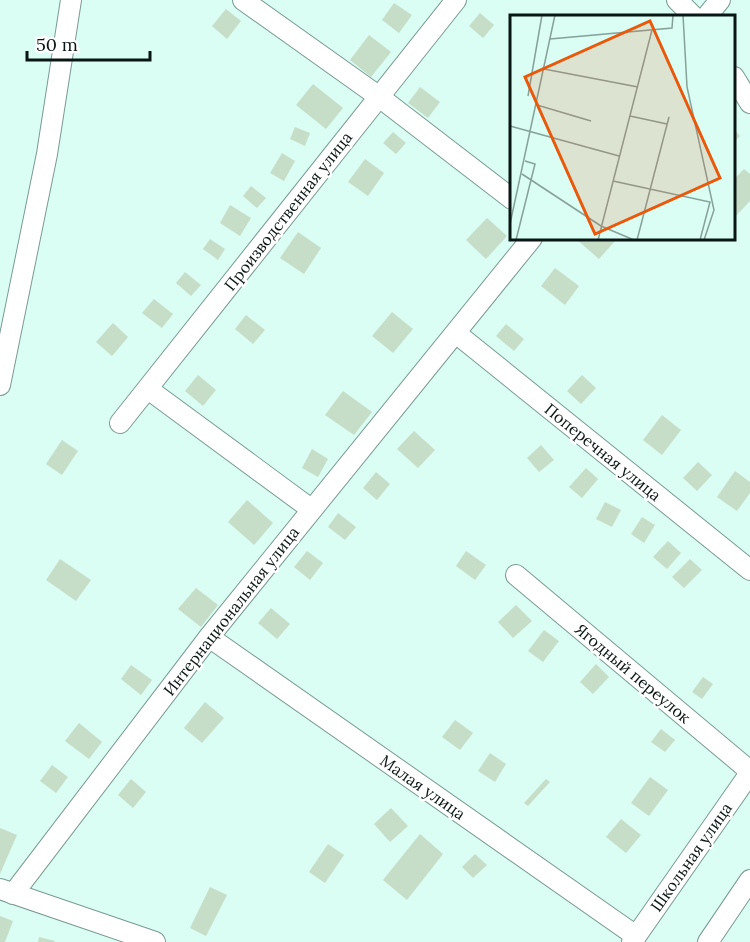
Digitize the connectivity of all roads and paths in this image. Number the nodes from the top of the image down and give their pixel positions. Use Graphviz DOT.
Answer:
graph roads {
  1 [pos="71,0"];
  2 [pos="243,0"];
  3 [pos="456,0"];
  4 [pos="677,0"];
  5 [pos="720,0"];
  6 [pos="692,15"];
  7 [pos="708,15"];
  8 [pos="735,79"];
  9 [pos="378,96"];
  10 [pos="750,103"];
  11 [pos="510,197"];
  12 [pos="530,240"];
  13 [pos="457,334"];
  14 [pos="0,385"];
  15 [pos="148,389"];
  16 [pos="120,423"];
  17 [pos="311,509"];
  18 [pos="750,570"];
  19 [pos="516,575"];
  20 [pos="209,637"];
  21 [pos="750,772"];
  22 [pos="750,880"];
  23 [pos="7,892"];
  24 [pos="634,939"];
  25 [pos="155,942"];
  26 [pos="708,942"];
  1 -- 14 [label="street"];
  2 -- 9 [label="street"];
  3 -- 9 [label="street, Производственная улица"];
  4 -- 6 [label="street"];
  5 -- 7 [label="street"];
  8 -- 10 [label="street"];
  9 -- 11 [label="street"];
  9 -- 15 [label="street, Производственная улица"];
  12 -- 13 [label="street, Интернациональная улица"];
  13 -- 17 [label="street, Интернациональная улица"];
  13 -- 18 [label="street, Поперечная улица"];
  15 -- 16 [label="street, Производственная улица"];
  15 -- 17 [label="street"];
  17 -- 20 [label="street, Интернациональная улица"];
  19 -- 21 [label="street, Ягодный переулок"];
  20 -- 23 [label="street, Интернациональная улица"];
  20 -- 24 [label="street, Малая улица"];
  21 -- 24 [label="street, Школьная улица"];
  22 -- 26 [label="street"];
  23 -- 25 [label="street"];
}
